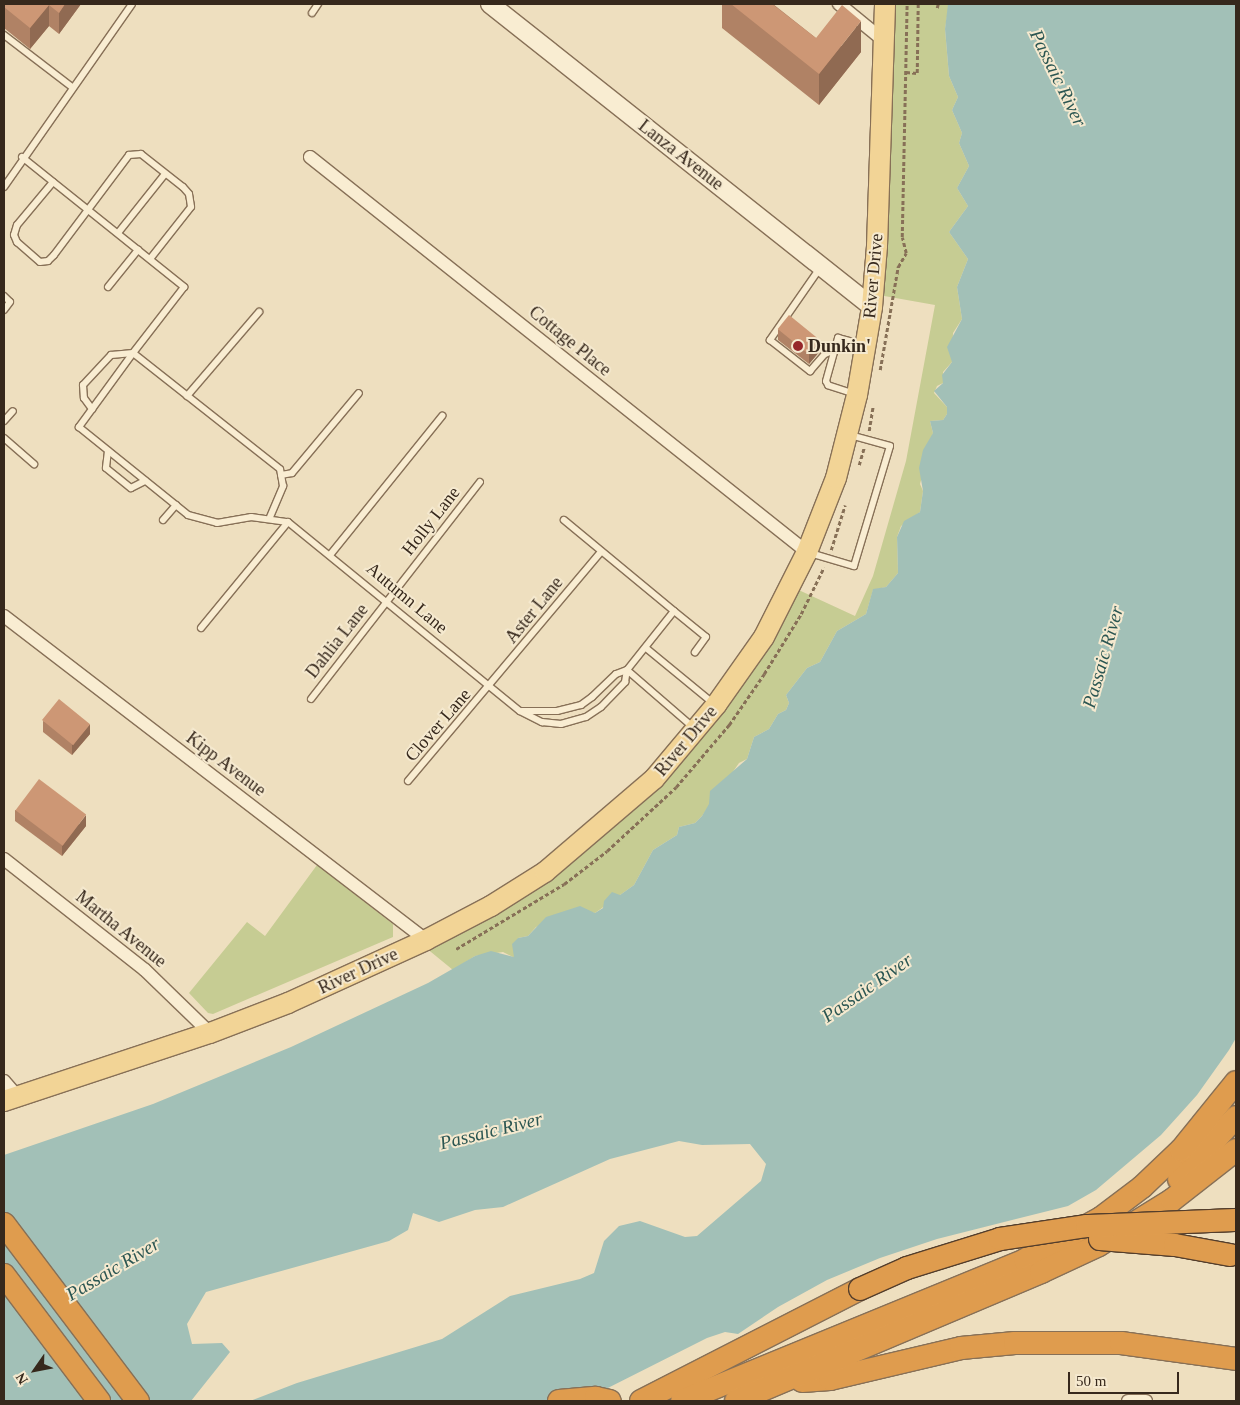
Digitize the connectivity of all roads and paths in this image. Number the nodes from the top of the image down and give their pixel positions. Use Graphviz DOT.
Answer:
graph roads {
  1 [pos="132,4"];
  2 [pos="318,4"];
  3 [pos="490,4"];
  4 [pos="839,4"];
  5 [pos="885,4"];
  6 [pos="918,4"];
  7 [pos="938,4"];
  8 [pos="937,8"];
  9 [pos="312,12"];
  10 [pos="4,35"];
  11 [pos="884,40"];
  12 [pos="906,72"];
  13 [pos="72,87"];
  14 [pos="310,156"];
  15 [pos="22,157"];
  16 [pos="164,174"];
  17 [pos="53,182"];
  18 [pos="4,184"];
  19 [pos="87,209"];
  20 [pos="118,234"];
  21 [pos="138,250"];
  22 [pos="150,259"];
  23 [pos="821,267"];
  24 [pos="108,287"];
  25 [pos="4,296"];
  26 [pos="872,307"];
  27 [pos="4,310"];
  28 [pos="259,312"];
  29 [pos="865,345"];
  30 [pos="835,350"];
  31 [pos="133,353"];
  32 [pos="359,393"];
  33 [pos="856,394"];
  34 [pos="187,396"];
  35 [pos="92,409"];
  36 [pos="13,410"];
  37 [pos="442,416"];
  38 [pos="4,422"];
  39 [pos="847,434"];
  40 [pos="4,438"];
  41 [pos="108,451"];
  42 [pos="34,464"];
  43 [pos="281,475"];
  44 [pos="145,481"];
  45 [pos="480,482"];
  46 [pos="176,505"];
  47 [pos="270,517"];
  48 [pos="163,520"];
  49 [pos="564,520"];
  50 [pos="288,522"];
  51 [pos="602,552"];
  52 [pos="807,552"];
  53 [pos="330,555"];
  54 [pos="387,602"];
  55 [pos="674,611"];
  56 [pos="4,616"];
  57 [pos="201,628"];
  58 [pos="646,648"];
  59 [pos="695,652"];
  60 [pos="627,670"];
  61 [pos="490,688"];
  62 [pos="311,699"];
  63 [pos="716,706"];
  64 [pos="520,711"];
  65 [pos="696,729"];
  66 [pos="408,782"];
  67 [pos="4,859"];
  68 [pos="426,940"];
  69 [pos="210,1033"];
  70 [pos="4,1081"];
  71 [pos="1236,1082"];
  72 [pos="11,1099"];
  73 [pos="1236,1117"];
  74 [pos="1236,1150"];
  75 [pos="1236,1220"];
  76 [pos="4,1224"];
  77 [pos="1233,1256"];
  78 [pos="1069,1259"];
  79 [pos="4,1275"];
  80 [pos="860,1289"];
  81 [pos="1236,1359"];
  82 [pos="781,1383"];
  83 [pos="99,1401"];
  84 [pos="138,1401"];
  85 [pos="559,1401"];
  86 [pos="610,1401"];
  87 [pos="642,1401"];
  88 [pos="682,1401"];
  89 [pos="736,1401"];
  90 [pos="1128,1401"];
  91 [pos="1146,1401"];
  1 -- 13 [label="lane"];
  2 -- 9 [label="lane"];
  3 -- 23 [label="street, Lanza Avenue"];
  4 -- 11 [label="street"];
  5 -- 11 [label="main road, River Drive"];
  6 -- 12 [label="path"];
  7 -- 8 [label="path"];
  10 -- 13 [label="lane"];
  11 -- 26 [label="main road, River Drive"];
  13 -- 15 [label="lane"];
  14 -- 52 [label="street, Cottage Place"];
  15 -- 17 [label="lane"];
  15 -- 18 [label="lane"];
  16 -- 19 [label="lane"];
  16 -- 20 [label="lane"];
  16 -- 22 [label="lane"];
  17 -- 19 [label="lane"];
  17 -- 19 [label="lane"];
  19 -- 20 [label="lane"];
  20 -- 21 [label="lane"];
  21 -- 22 [label="lane"];
  21 -- 24 [label="lane"];
  22 -- 31 [label="lane, Autumn Lane"];
  23 -- 26 [label="street, Lanza Avenue"];
  23 -- 30 [label="lane"];
  25 -- 27 [label="lane"];
  26 -- 29 [label="main road, River Drive"];
  28 -- 34 [label="lane"];
  29 -- 30 [label="lane"];
  29 -- 33 [label="main road, River Drive"];
  30 -- 33 [label="lane"];
  31 -- 34 [label="lane"];
  31 -- 35 [label="lane, Autumn Lane"];
  31 -- 35 [label="lane"];
  32 -- 43 [label="lane"];
  33 -- 39 [label="main road, River Drive"];
  34 -- 43 [label="lane"];
  35 -- 41 [label="lane, Autumn Lane"];
  36 -- 38 [label="lane"];
  37 -- 53 [label="lane"];
  39 -- 52 [label="main road, River Drive"];
  39 -- 52 [label="lane"];
  40 -- 42 [label="lane"];
  41 -- 44 [label="lane, Autumn Lane"];
  41 -- 44 [label="lane"];
  43 -- 47 [label="lane"];
  44 -- 46 [label="lane, Autumn Lane"];
  45 -- 54 [label="lane, Holly Lane"];
  46 -- 47 [label="lane, Autumn Lane"];
  46 -- 48 [label="lane"];
  47 -- 50 [label="lane, Autumn Lane"];
  49 -- 51 [label="lane"];
  50 -- 53 [label="lane, Autumn Lane"];
  50 -- 57 [label="lane"];
  51 -- 55 [label="lane"];
  51 -- 61 [label="lane, Aster Lane"];
  52 -- 63 [label="main road, River Drive"];
  53 -- 54 [label="lane, Autumn Lane"];
  54 -- 61 [label="lane, Autumn Lane"];
  54 -- 62 [label="lane, Dahlia Lane"];
  55 -- 58 [label="lane, Autumn Lane"];
  55 -- 59 [label="lane"];
  56 -- 68 [label="street, Kipp Avenue"];
  58 -- 60 [label="lane, Autumn Lane"];
  58 -- 63 [label="lane"];
  60 -- 64 [label="lane, Autumn Lane"];
  60 -- 64 [label="lane, Autumn Lane"];
  60 -- 65 [label="lane"];
  61 -- 64 [label="lane, Autumn Lane"];
  61 -- 66 [label="lane, Clover Lane"];
  63 -- 65 [label="main road, River Drive"];
  65 -- 68 [label="main road, River Drive"];
  67 -- 69 [label="street, Martha Avenue"];
  68 -- 69 [label="main road, River Drive"];
  69 -- 72 [label="main road, River Drive"];
  70 -- 72 [label="street"];
  71 -- 88 [label="highway"];
  73 -- 78 [label="highway"];
  74 -- 78 [label="highway"];
  75 -- 80 [label="highway, bridge"];
  76 -- 84 [label="highway"];
  77 -- 80 [label="highway, bridge"];
  78 -- 82 [label="highway"];
  79 -- 83 [label="highway"];
  80 -- 87 [label="highway"];
  81 -- 82 [label="highway"];
  82 -- 89 [label="highway"];
  85 -- 86 [label="highway"];
  90 -- 91 [label="street"];
}
